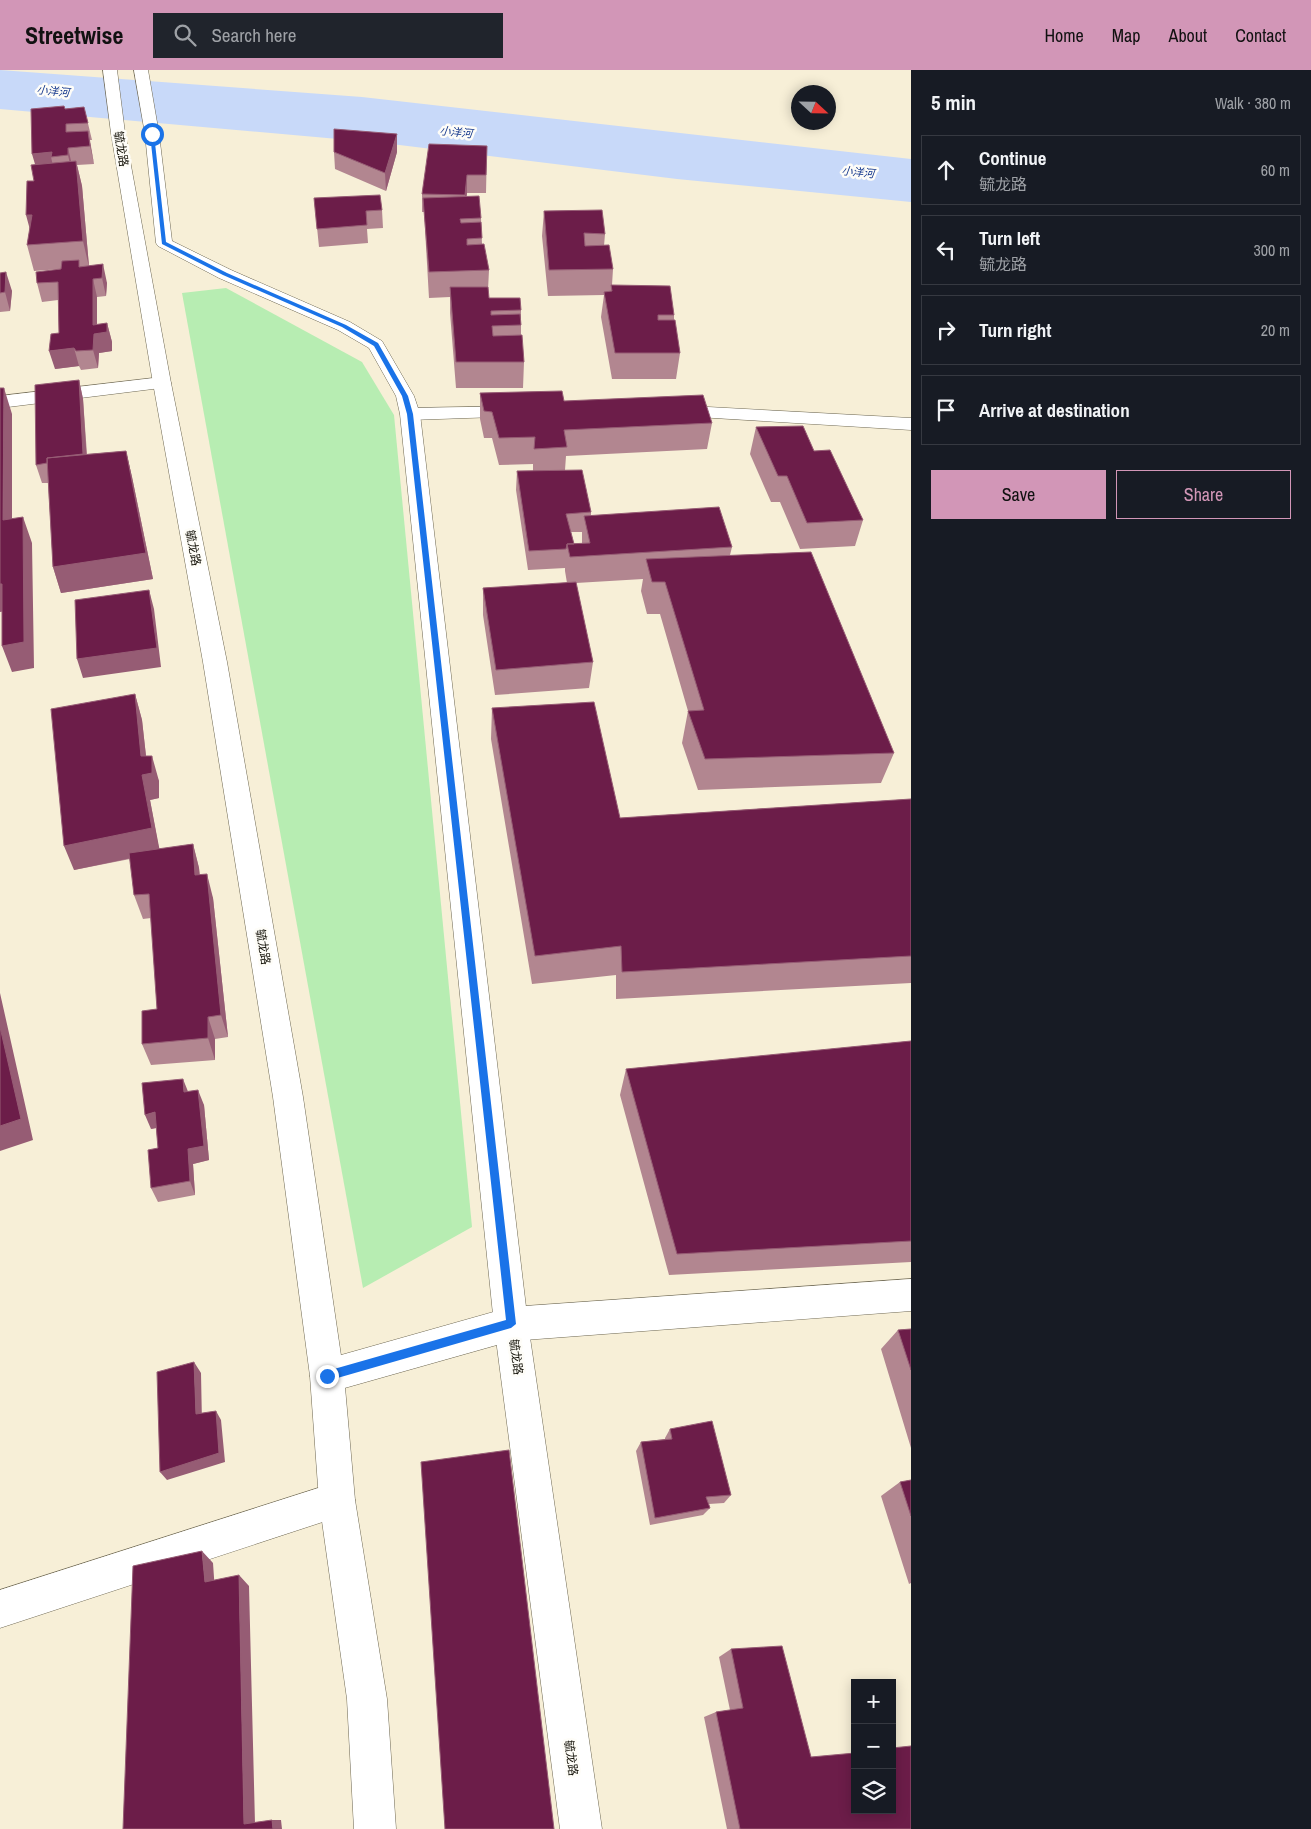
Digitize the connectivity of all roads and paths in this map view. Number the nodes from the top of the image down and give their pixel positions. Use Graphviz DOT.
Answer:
graph roads {
  1 [pos="110,70"];
  2 [pos="140,70"];
  3 [pos="162,383"];
  4 [pos="0,402"];
  5 [pos="648,410"];
  6 [pos="539,411"];
  7 [pos="410,414"];
  8 [pos="911,424"];
  9 [pos="911,1295"];
  10 [pos="511,1324"];
  11 [pos="327,1376"];
  12 [pos="337,1500"];
  13 [pos="0,1609"];
  14 [pos="375,1829"];
  15 [pos="581,1829"];
  1 -- 3 [label="main road, 毓龙路"];
  2 -- 7 [label="main road, 毓龙路"];
  3 -- 4 [label="main road"];
  3 -- 11 [label="main road, 毓龙路"];
  5 -- 8 [label="main road"];
  6 -- 7 [label="main road"];
  7 -- 10 [label="main road, 毓龙路"];
  9 -- 10 [label="main road"];
  10 -- 11 [label="main road"];
  10 -- 15 [label="main road, 毓龙路"];
  11 -- 12 [label="main road, 毓龙路"];
  12 -- 13 [label="main road"];
  12 -- 14 [label="main road, 毓龙路"];
}
